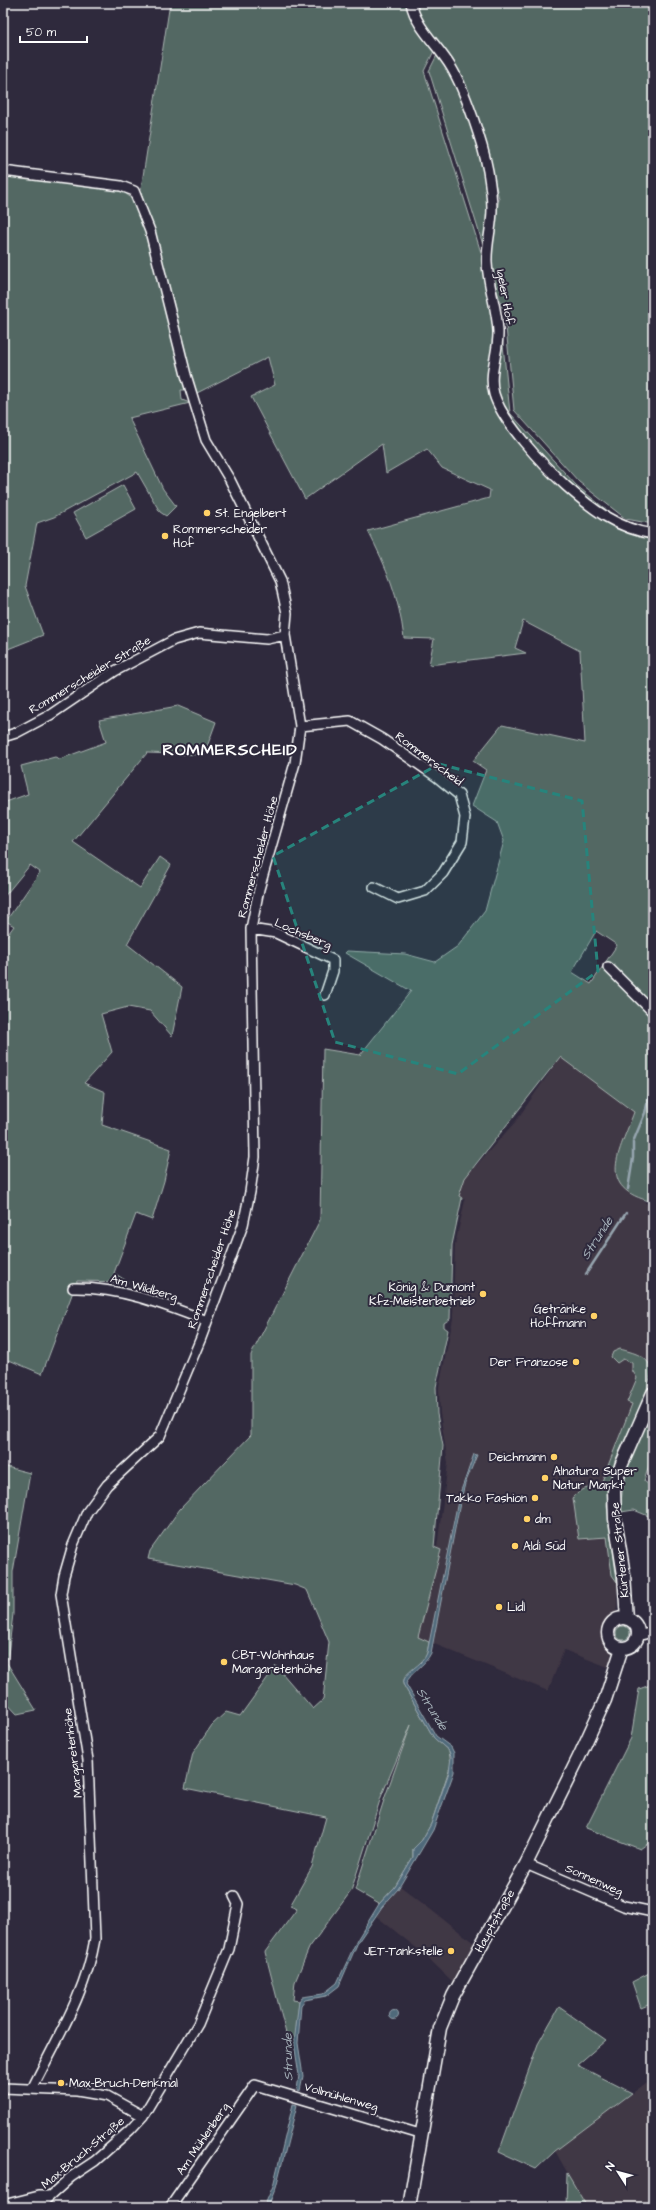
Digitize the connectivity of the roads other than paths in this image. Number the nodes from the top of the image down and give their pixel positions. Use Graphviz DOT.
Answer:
graph roads {
  1 [pos="411,3"];
  2 [pos="3,171"];
  3 [pos="653,534"];
  4 [pos="285,635"];
  5 [pos="300,726"];
  6 [pos="3,737"];
  7 [pos="374,887"];
  8 [pos="251,929"];
  9 [pos="608,967"];
  10 [pos="325,995"];
  11 [pos="653,1012"];
  12 [pos="73,1288"];
  13 [pos="207,1321"];
  14 [pos="653,1393"];
  15 [pos="160,1436"];
  16 [pos="626,1619"];
  17 [pos="653,1632"];
  18 [pos="637,1636"];
  19 [pos="622,1648"];
  20 [pos="526,1864"];
  21 [pos="234,1896"];
  22 [pos="653,1912"];
  23 [pos="255,2085"];
  24 [pos="3,2088"];
  25 [pos="32,2088"];
  26 [pos="143,2116"];
  27 [pos="420,2134"];
  28 [pos="50,2196"];
  29 [pos="3,2205"];
  30 [pos="34,2207"];
  31 [pos="170,2207"];
  32 [pos="409,2207"];
  1 -- 3 [label="street, Igeler Hof"];
  2 -- 4 [label="street, Rommerscheider Höhe"];
  4 -- 5 [label="street, Rommerscheider Höhe"];
  4 -- 6 [label="street, Rommerscheider Straße"];
  5 -- 7 [label="street, Rommerscheid"];
  5 -- 8 [label="street, Rommerscheider Höhe"];
  8 -- 10 [label="street, Lochsberg"];
  8 -- 13 [label="street, Rommerscheider Höhe"];
  9 -- 11 [label="street"];
  12 -- 13 [label="street, Am Wildberg"];
  13 -- 15 [label="street, Rommerscheider Höhe"];
  14 -- 16 [label="main road, Kürtener Straße"];
  15 -- 25 [label="street, Margaretenhöhe"];
  16 -- 18 [label="main road"];
  16 -- 19 [label="main road"];
  17 -- 18 [label="street"];
  18 -- 19 [label="main road"];
  19 -- 20 [label="main road, Hauptstraße"];
  20 -- 22 [label="street, Sonnenweg"];
  20 -- 27 [label="main road, Hauptstraße"];
  21 -- 26 [label="street, Max-Bruch-Straße"];
  23 -- 27 [label="street, Vollmühlenweg"];
  23 -- 31 [label="street, Am Mühlenberg"];
  24 -- 25 [label="street"];
  25 -- 26 [label="street"];
  26 -- 28 [label="street, Max-Bruch-Straße"];
  27 -- 32 [label="main road, Hauptstraße"];
  28 -- 29 [label="street"];
  28 -- 30 [label="street, Max-Bruch-Straße"];
}
